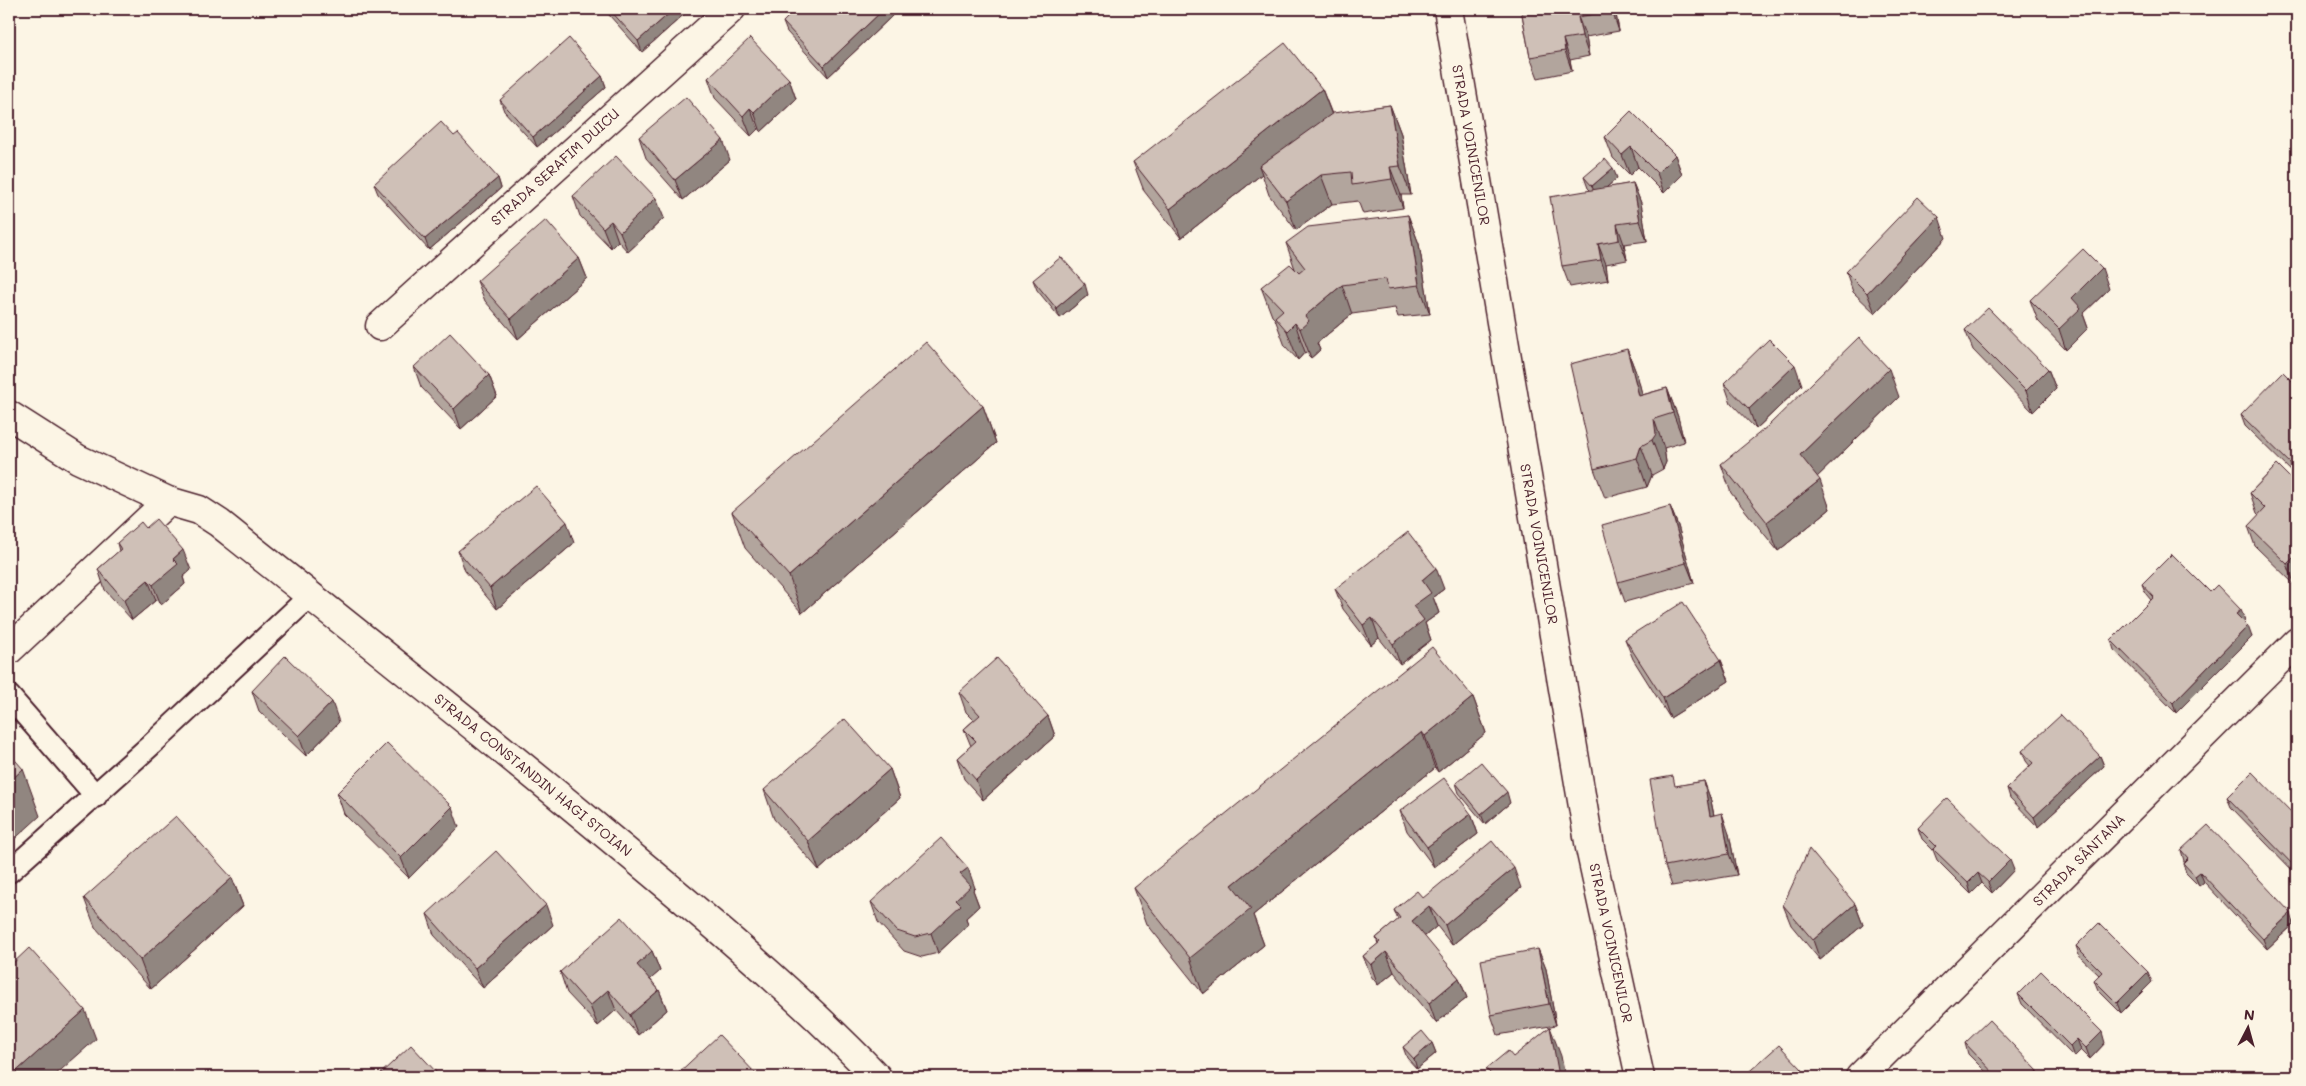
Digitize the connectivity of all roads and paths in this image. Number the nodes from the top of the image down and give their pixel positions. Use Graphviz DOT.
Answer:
graph roads {
  1 [pos="731,9"];
  2 [pos="1448,9"];
  3 [pos="380,326"];
  4 [pos="9,415"];
  5 [pos="168,501"];
  6 [pos="310,596"];
  7 [pos="2297,642"];
  8 [pos="9,650"];
  9 [pos="9,696"];
  10 [pos="96,796"];
  11 [pos="9,872"];
  12 [pos="877,1077"];
  13 [pos="1640,1077"];
  14 [pos="1860,1077"];
  1 -- 3 [label="street, STRADA SERAFIM DUICU"];
  2 -- 13 [label="street, STRADA VOINICENILOR"];
  4 -- 5 [label="street, STRADA CONSTANDIN HAGI STOIAN"];
  5 -- 6 [label="street, STRADA CONSTANDIN HAGI STOIAN"];
  5 -- 8 [label="street"];
  6 -- 10 [label="lane"];
  6 -- 12 [label="street, STRADA CONSTANDIN HAGI STOIAN"];
  7 -- 14 [label="street, STRADA SÂNTANA"];
  9 -- 10 [label="lane"];
  10 -- 11 [label="lane"];
}
